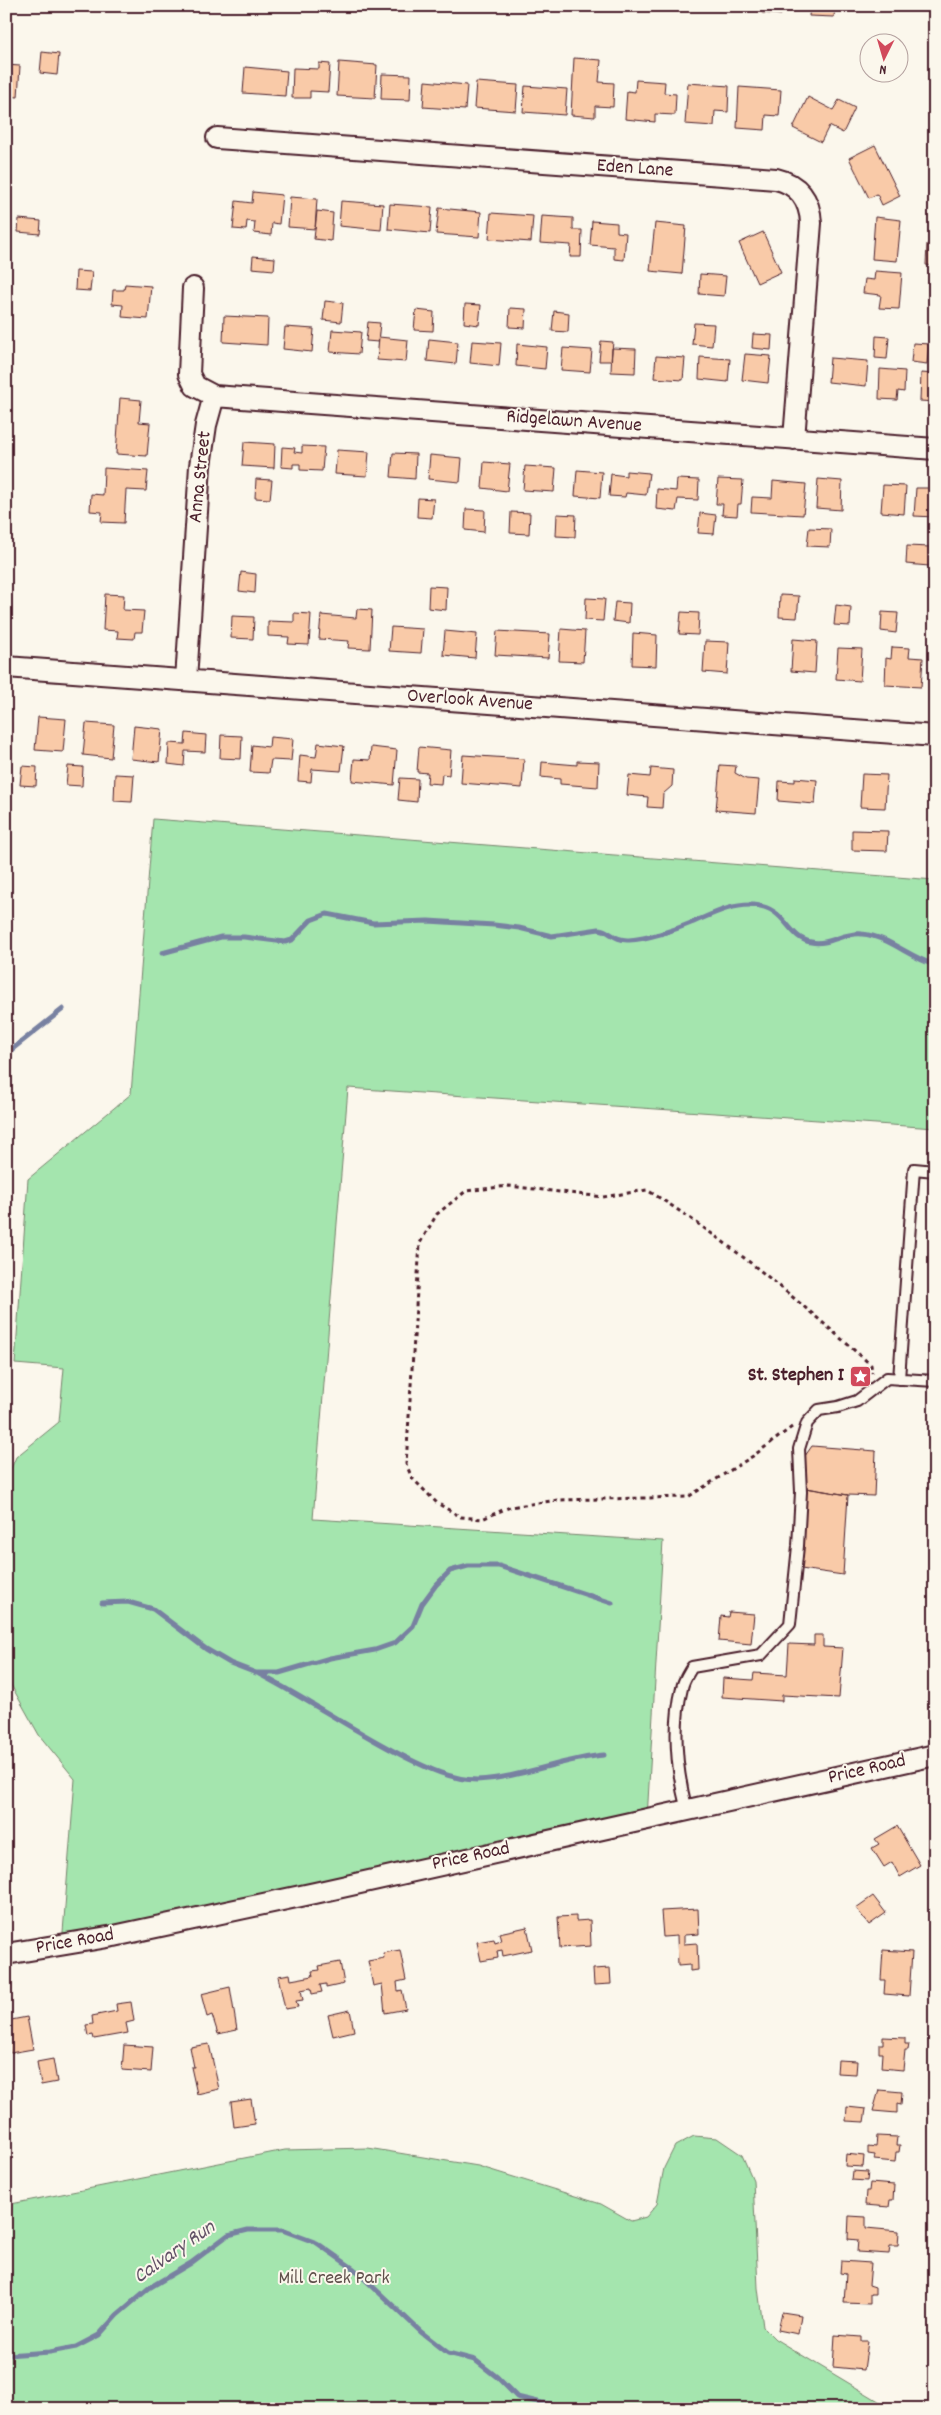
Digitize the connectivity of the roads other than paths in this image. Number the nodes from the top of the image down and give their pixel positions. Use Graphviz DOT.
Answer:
graph roads {
  1 [pos="218,138"];
  2 [pos="193,288"];
  3 [pos="214,396"];
  4 [pos="794,439"];
  5 [pos="935,449"];
  6 [pos="6,667"];
  7 [pos="186,680"];
  8 [pos="935,736"];
  9 [pos="935,1170"];
  10 [pos="899,1379"];
  11 [pos="935,1381"];
  12 [pos="935,1754"];
  13 [pos="688,1811"];
  14 [pos="6,1954"];
  1 -- 4 [label="street, Eden Lane"];
  2 -- 3 [label="street"];
  3 -- 4 [label="street, Ridgelawn Avenue"];
  3 -- 7 [label="street, Anna Street"];
  4 -- 5 [label="street, Ridgelawn Avenue"];
  6 -- 7 [label="street, Overlook Avenue"];
  7 -- 8 [label="street, Overlook Avenue"];
  9 -- 10 [label="lane"];
  10 -- 11 [label="lane"];
  10 -- 13 [label="lane"];
  12 -- 13 [label="street, Price Road"];
  13 -- 14 [label="street, Price Road"];
}
